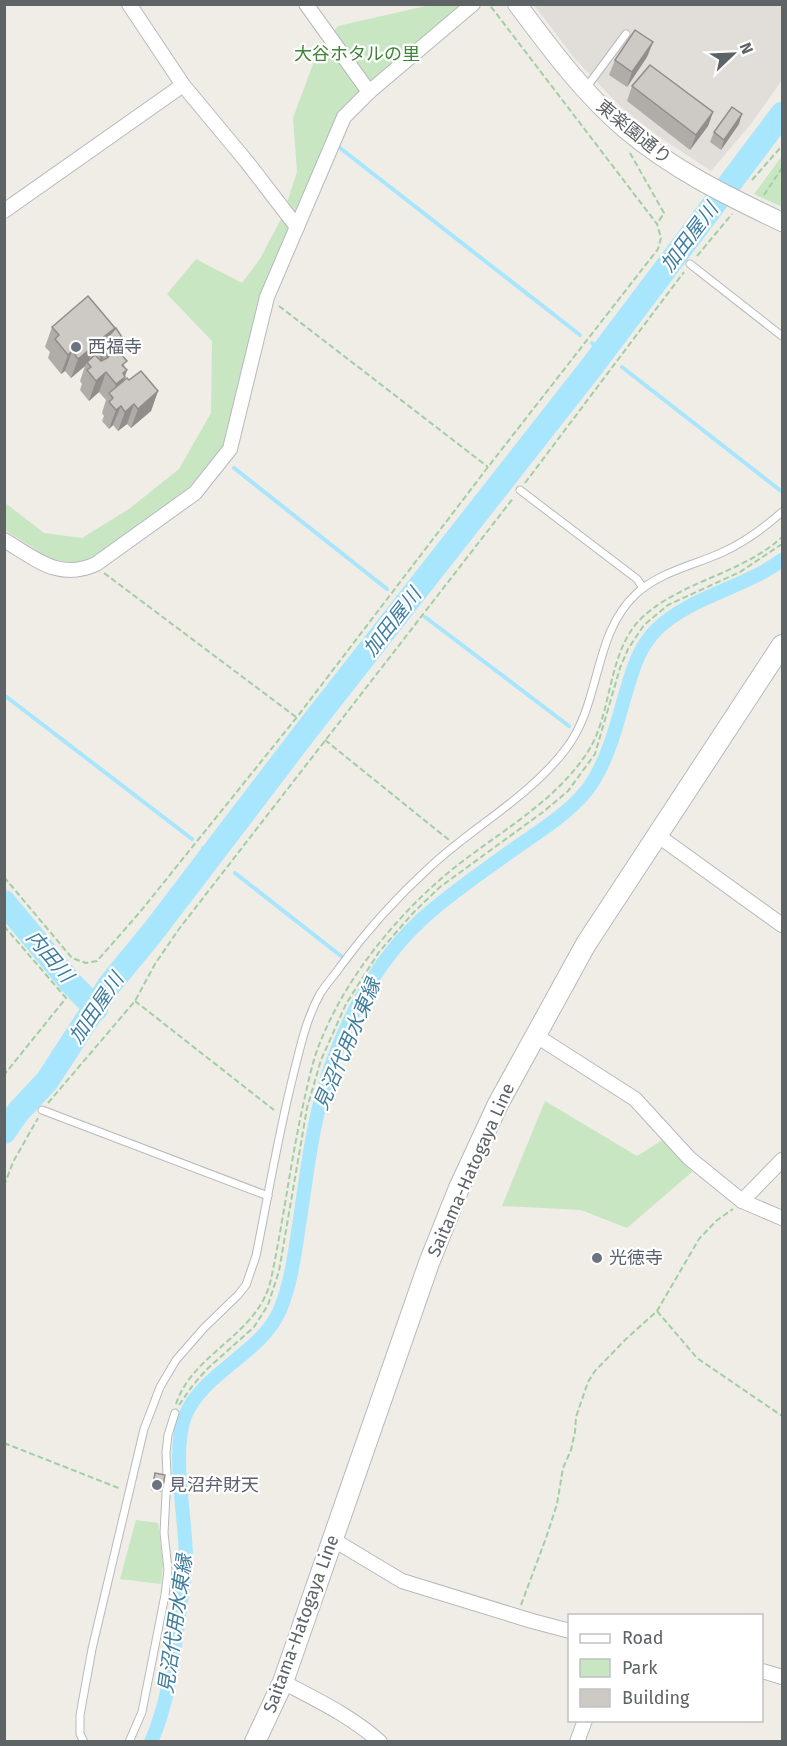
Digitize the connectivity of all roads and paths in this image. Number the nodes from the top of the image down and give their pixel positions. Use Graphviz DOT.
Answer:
graph roads {
  1 [pos="129,4"];
  2 [pos="306,4"];
  3 [pos="473,4"];
  4 [pos="489,4"];
  5 [pos="517,4"];
  6 [pos="626,34"];
  7 [pos="183,85"];
  8 [pos="584,90"];
  9 [pos="369,92"];
  10 [pos="623,128"];
  11 [pos="783,146"];
  12 [pos="783,168"];
  13 [pos="752,180"];
  14 [pos="761,201"];
  15 [pos="738,202"];
  16 [pos="4,211"];
  17 [pos="783,222"];
  18 [pos="657,224"];
  19 [pos="297,227"];
  20 [pos="690,264"];
  21 [pos="267,297"];
  22 [pos="783,336"];
  23 [pos="488,466"];
  24 [pos="520,490"];
  25 [pos="783,512"];
  26 [pos="783,537"];
  27 [pos="4,540"];
  28 [pos="783,544"];
  29 [pos="96,564"];
  30 [pos="643,588"];
  31 [pos="783,645"];
  32 [pos="297,717"];
  33 [pos="325,740"];
  34 [pos="657,835"];
  35 [pos="454,844"];
  36 [pos="4,878"];
  37 [pos="783,925"];
  38 [pos="4,926"];
  39 [pos="135,1001"];
  40 [pos="535,1035"];
  41 [pos="4,1075"];
  42 [pos="42,1110"];
  43 [pos="283,1117"];
  44 [pos="783,1160"];
  45 [pos="4,1186"];
  46 [pos="268,1196"];
  47 [pos="742,1202"];
  48 [pos="783,1218"];
  49 [pos="657,1311"];
  50 [pos="174,1413"];
  51 [pos="783,1416"];
  52 [pos="4,1443"];
  53 [pos="129,1493"];
  54 [pos="332,1539"];
  55 [pos="516,1616"];
  56 [pos="568,1630"];
  57 [pos="763,1671"];
  58 [pos="783,1677"];
  59 [pos="283,1682"];
  60 [pos="584,1722"];
  61 [pos="84,1742"];
  62 [pos="129,1742"];
  63 [pos="255,1742"];
  64 [pos="380,1742"];
  65 [pos="577,1742"];
  1 -- 7 [label="street"];
  2 -- 9 [label="street"];
  3 -- 9 [label="street"];
  4 -- 18 [label="path"];
  5 -- 8 [label="street, 東楽園通り"];
  6 -- 8 [label="lane"];
  7 -- 16 [label="street"];
  7 -- 19 [label="street"];
  8 -- 10 [label="street, 東楽園通り"];
  9 -- 19 [label="street"];
  10 -- 15 [label="street, 東楽園通り"];
  10 -- 18 [label="path"];
  11 -- 13 [label="path"];
  12 -- 14 [label="path"];
  15 -- 17 [label="street, 東楽園通り"];
  15 -- 20 [label="path"];
  18 -- 23 [label="path"];
  19 -- 21 [label="street"];
  20 -- 22 [label="lane"];
  20 -- 24 [label="path"];
  21 -- 23 [label="path"];
  21 -- 29 [label="street"];
  23 -- 32 [label="path"];
  24 -- 30 [label="lane"];
  24 -- 33 [label="path"];
  25 -- 30 [label="lane"];
  26 -- 50 [label="path"];
  27 -- 29 [label="street"];
  28 -- 50 [label="path"];
  29 -- 32 [label="path"];
  30 -- 35 [label="lane"];
  31 -- 34 [label="main road, Saitama-Hatogaya Line"];
  32 -- 36 [label="path"];
  33 -- 35 [label="path"];
  33 -- 39 [label="path"];
  34 -- 37 [label="street"];
  34 -- 40 [label="main road, Saitama-Hatogaya Line"];
  35 -- 43 [label="lane"];
  38 -- 41 [label="path"];
  39 -- 42 [label="path"];
  39 -- 43 [label="path"];
  40 -- 47 [label="street"];
  40 -- 54 [label="main road, Saitama-Hatogaya Line"];
  42 -- 45 [label="path"];
  42 -- 46 [label="lane"];
  43 -- 46 [label="lane"];
  44 -- 47 [label="street"];
  46 -- 53 [label="lane"];
  47 -- 48 [label="street"];
  47 -- 49 [label="path"];
  49 -- 51 [label="path"];
  49 -- 55 [label="path"];
  50 -- 62 [label="lane"];
  52 -- 53 [label="path"];
  53 -- 61 [label="lane"];
  54 -- 55 [label="street"];
  54 -- 59 [label="main road, Saitama-Hatogaya Line"];
  55 -- 56 [label="street"];
  57 -- 58 [label="street"];
  59 -- 63 [label="main road, Saitama-Hatogaya Line"];
  59 -- 64 [label="street"];
  60 -- 65 [label="street"];
}
